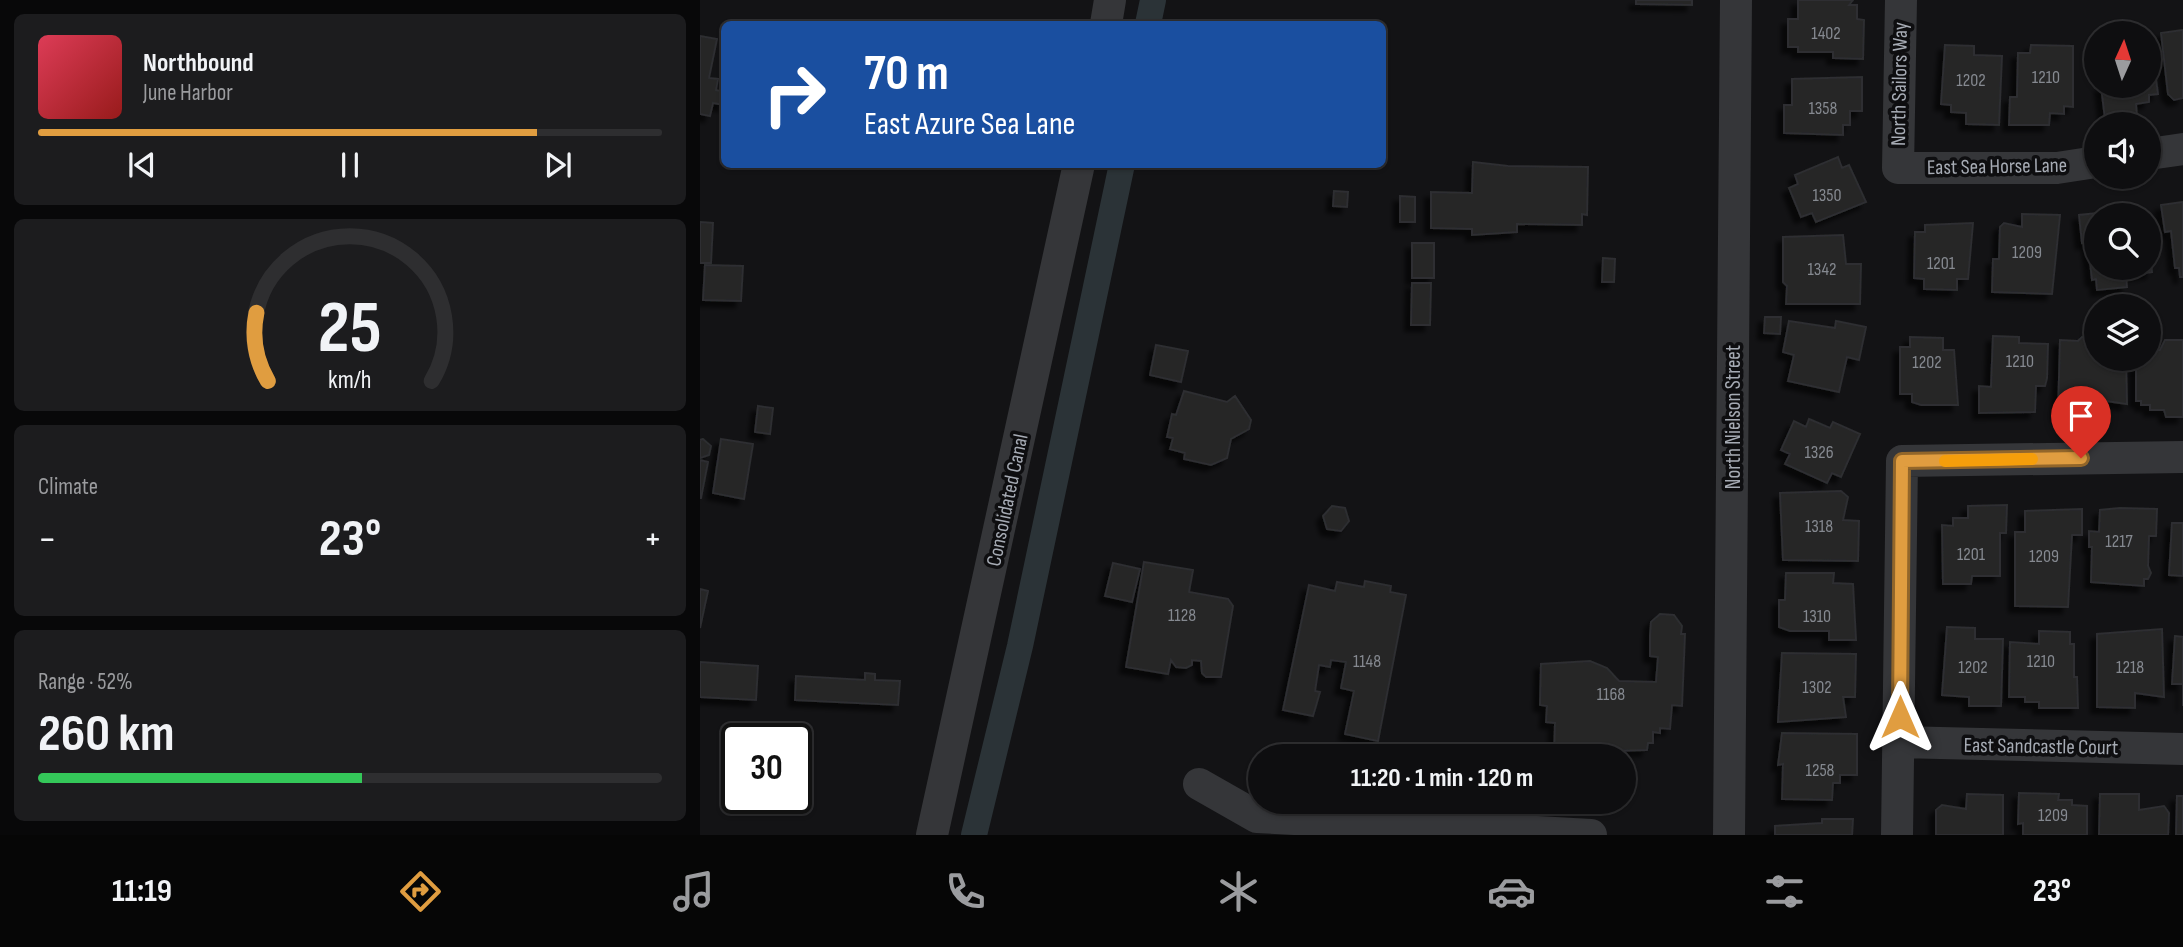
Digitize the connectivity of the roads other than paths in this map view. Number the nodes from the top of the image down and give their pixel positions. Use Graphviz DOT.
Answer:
graph roads {
  1 [pos="1110,0"];
  2 [pos="1736,0"];
  3 [pos="1901,0"];
  4 [pos="1106,21"];
  5 [pos="2183,149"];
  6 [pos="2161,152"];
  7 [pos="2084,164"];
  8 [pos="1078,168"];
  9 [pos="1898,169"];
  10 [pos="2183,457"];
  11 [pos="1899,742"];
  12 [pos="2183,749"];
  13 [pos="1199,785"];
  14 [pos="932,835"];
  15 [pos="1591,835"];
  16 [pos="1729,835"];
  17 [pos="1897,835"];
  1 -- 4 [label="street"];
  2 -- 16 [label="street, North Nielson Street"];
  3 -- 9 [label="street, North Sailors Way"];
  5 -- 6 [label="street"];
  7 -- 9 [label="street, East Sea Horse Lane"];
  8 -- 14 [label="street, Consolidated Canal"];
  10 -- 11 [label="street"];
  11 -- 12 [label="street, East Sandcastle Court"];
  11 -- 17 [label="street"];
  13 -- 15 [label="street"];
}
